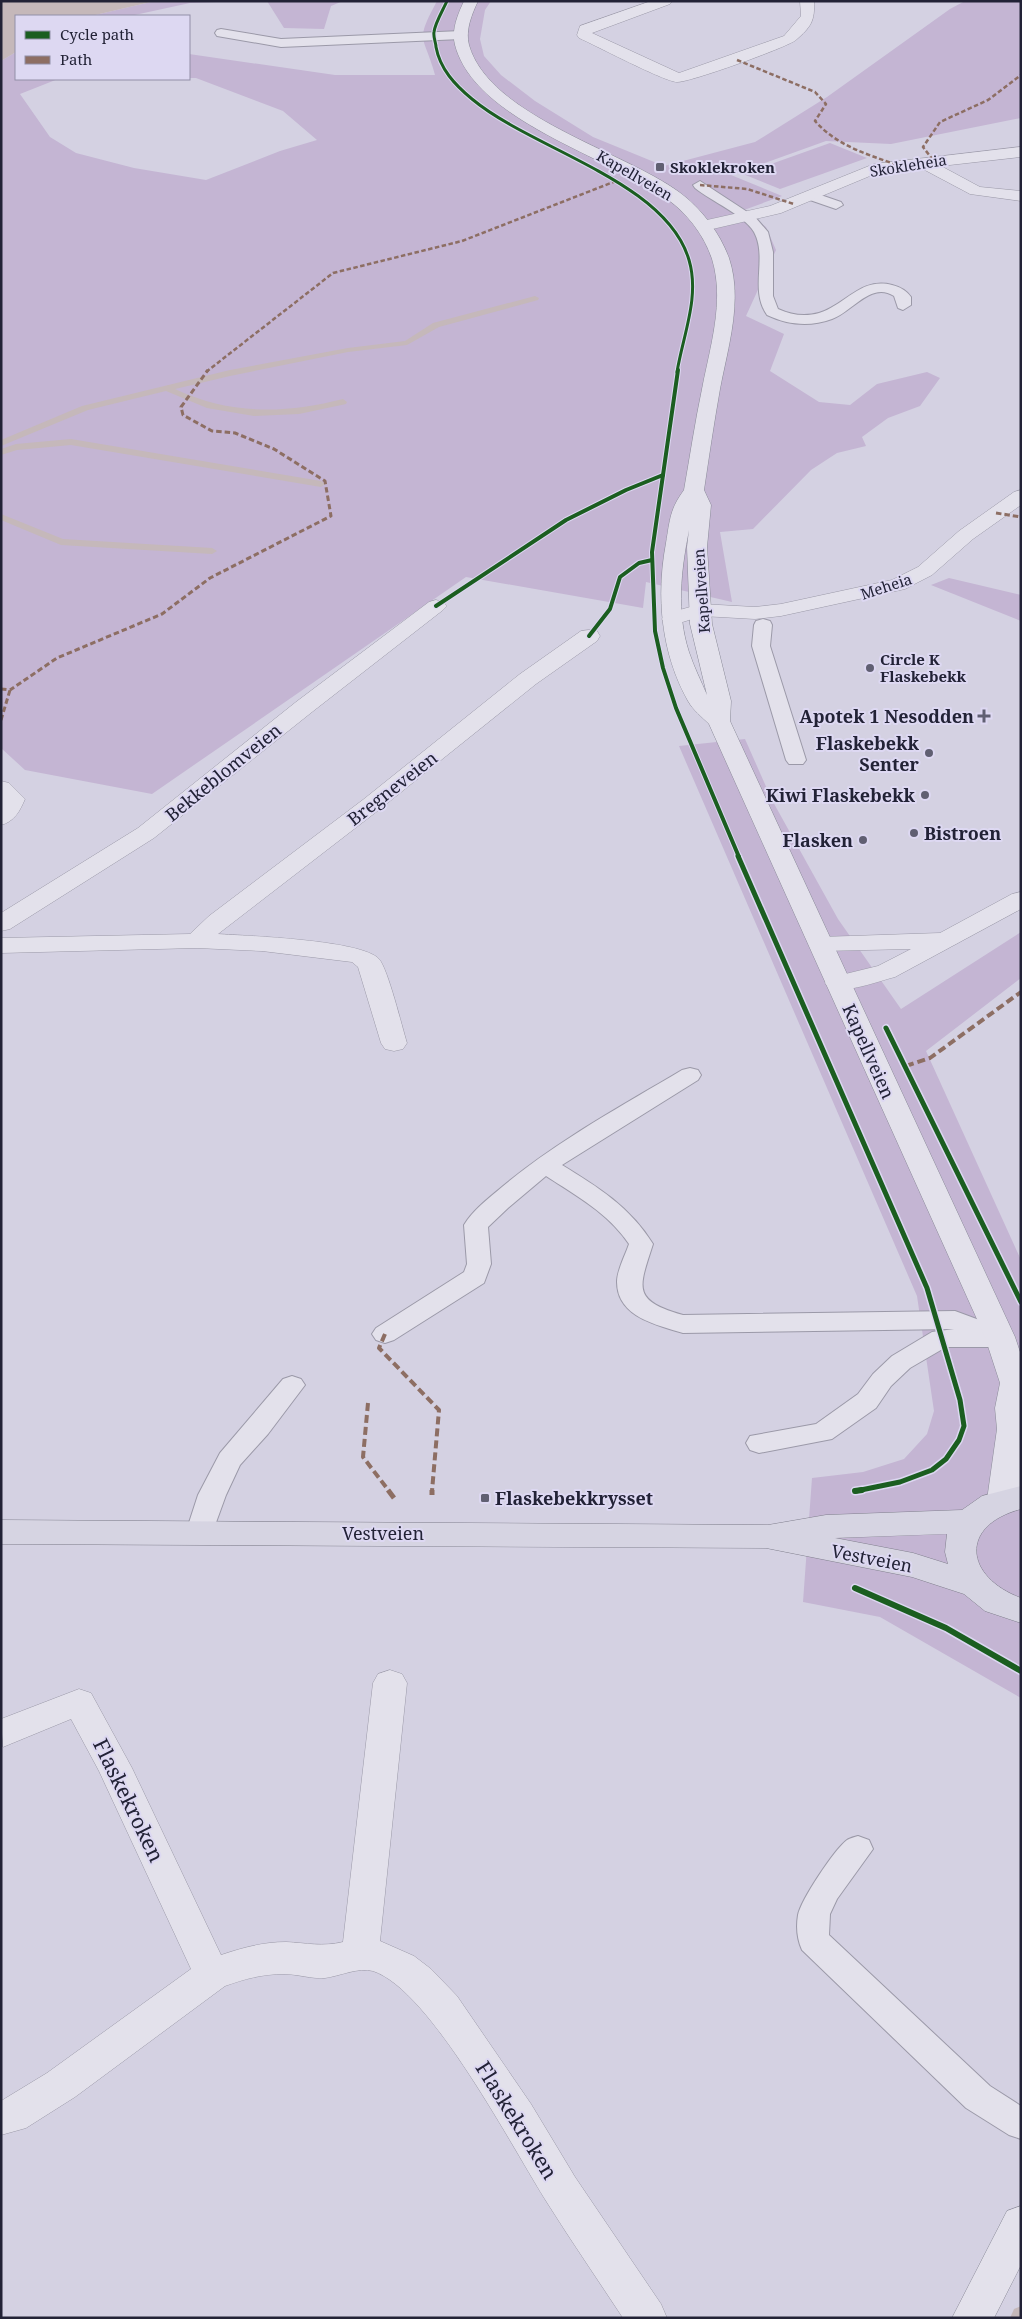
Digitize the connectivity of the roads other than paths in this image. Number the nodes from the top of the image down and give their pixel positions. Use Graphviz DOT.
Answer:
graph roads {
  1 [pos="471,1"];
  2 [pos="665,1"];
  3 [pos="807,1"];
  4 [pos="221,33"];
  5 [pos="461,35"];
  6 [pos="1021,152"];
  7 [pos="921,162"];
  8 [pos="700,185"];
  9 [pos="812,196"];
  10 [pos="1021,196"];
  11 [pos="836,205"];
  12 [pos="744,217"];
  13 [pos="704,226"];
  14 [pos="903,305"];
  15 [pos="694,490"];
  16 [pos="1021,496"];
  17 [pos="436,606"];
  18 [pos="701,617"];
  19 [pos="673,619"];
  20 [pos="759,619"];
  21 [pos="588,636"];
  22 [pos="719,721"];
  23 [pos="796,760"];
  24 [pos="1,788"];
  25 [pos="1,818"];
  26 [pos="1021,899"];
  27 [pos="1,924"];
  28 [pos="947,940"];
  29 [pos="197,941"];
  30 [pos="821,944"];
  31 [pos="1,946"];
  32 [pos="838,983"];
  33 [pos="394,1042"];
  34 [pos="690,1075"];
  35 [pos="545,1165"];
  36 [pos="385,1334"];
  37 [pos="1000,1337"];
  38 [pos="292,1385"];
  39 [pos="1018,1386"];
  40 [pos="759,1443"];
  41 [pos="1012,1498"];
  42 [pos="969,1521"];
  43 [pos="1,1532"];
  44 [pos="200,1532"];
  45 [pos="766,1536"];
  46 [pos="976,1585"];
  47 [pos="1019,1612"];
  48 [pos="390,1683"];
  49 [pos="3,1733"];
  50 [pos="858,1849"];
  51 [pos="360,1955"];
  52 [pos="212,1974"];
  53 [pos="1,2118"];
  54 [pos="1021,2124"];
  55 [pos="1021,2224"];
  56 [pos="647,2318"];
  57 [pos="972,2318"];
  1 -- 5 [label="street, Kapellveien"];
  2 -- 3 [label="street"];
  4 -- 5 [label="lane"];
  5 -- 13 [label="street, Kapellveien"];
  6 -- 7 [label="street, Skokleheia"];
  7 -- 9 [label="street, Skokleheia"];
  7 -- 10 [label="street"];
  8 -- 12 [label="lane"];
  9 -- 11 [label="lane"];
  9 -- 12 [label="street, Skokleheia"];
  12 -- 13 [label="street, Skokleheia"];
  12 -- 14 [label="lane"];
  13 -- 15 [label="street, Kapellveien"];
  15 -- 18 [label="street, Kapellveien"];
  15 -- 19 [label="street, Kapellveien"];
  16 -- 20 [label="street, Meheia"];
  17 -- 27 [label="street, Bekkeblomveien"];
  18 -- 19 [label="street, Meheia"];
  18 -- 20 [label="street, Meheia"];
  18 -- 22 [label="street, Kapellveien"];
  19 -- 22 [label="street, Kapellveien"];
  20 -- 23 [label="lane"];
  21 -- 29 [label="street, Bregneveien"];
  22 -- 30 [label="street, Kapellveien"];
  24 -- 25 [label="street"];
  26 -- 28 [label="street"];
  28 -- 30 [label="street"];
  28 -- 32 [label="street"];
  29 -- 31 [label="street"];
  29 -- 33 [label="street"];
  30 -- 32 [label="street, Kapellveien"];
  32 -- 37 [label="street, Kapellveien"];
  34 -- 35 [label="lane"];
  35 -- 36 [label="lane"];
  35 -- 37 [label="lane"];
  37 -- 39 [label="street, Kapellveien"];
  37 -- 40 [label="lane"];
  38 -- 44 [label="lane"];
  39 -- 41 [label="street, Kapellveien"];
  41 -- 42 [label="main road"];
  42 -- 45 [label="main road, Vestveien"];
  42 -- 46 [label="main road"];
  43 -- 44 [label="main road, Vestveien"];
  44 -- 45 [label="main road, Vestveien"];
  45 -- 46 [label="main road, Vestveien"];
  46 -- 47 [label="main road"];
  48 -- 51 [label="street"];
  49 -- 52 [label="street, Flaskekroken"];
  50 -- 54 [label="lane"];
  51 -- 52 [label="street, Flaskekroken"];
  51 -- 56 [label="street, Flaskekroken"];
  52 -- 53 [label="street, Flaskekroken"];
  55 -- 57 [label="street"];
}
